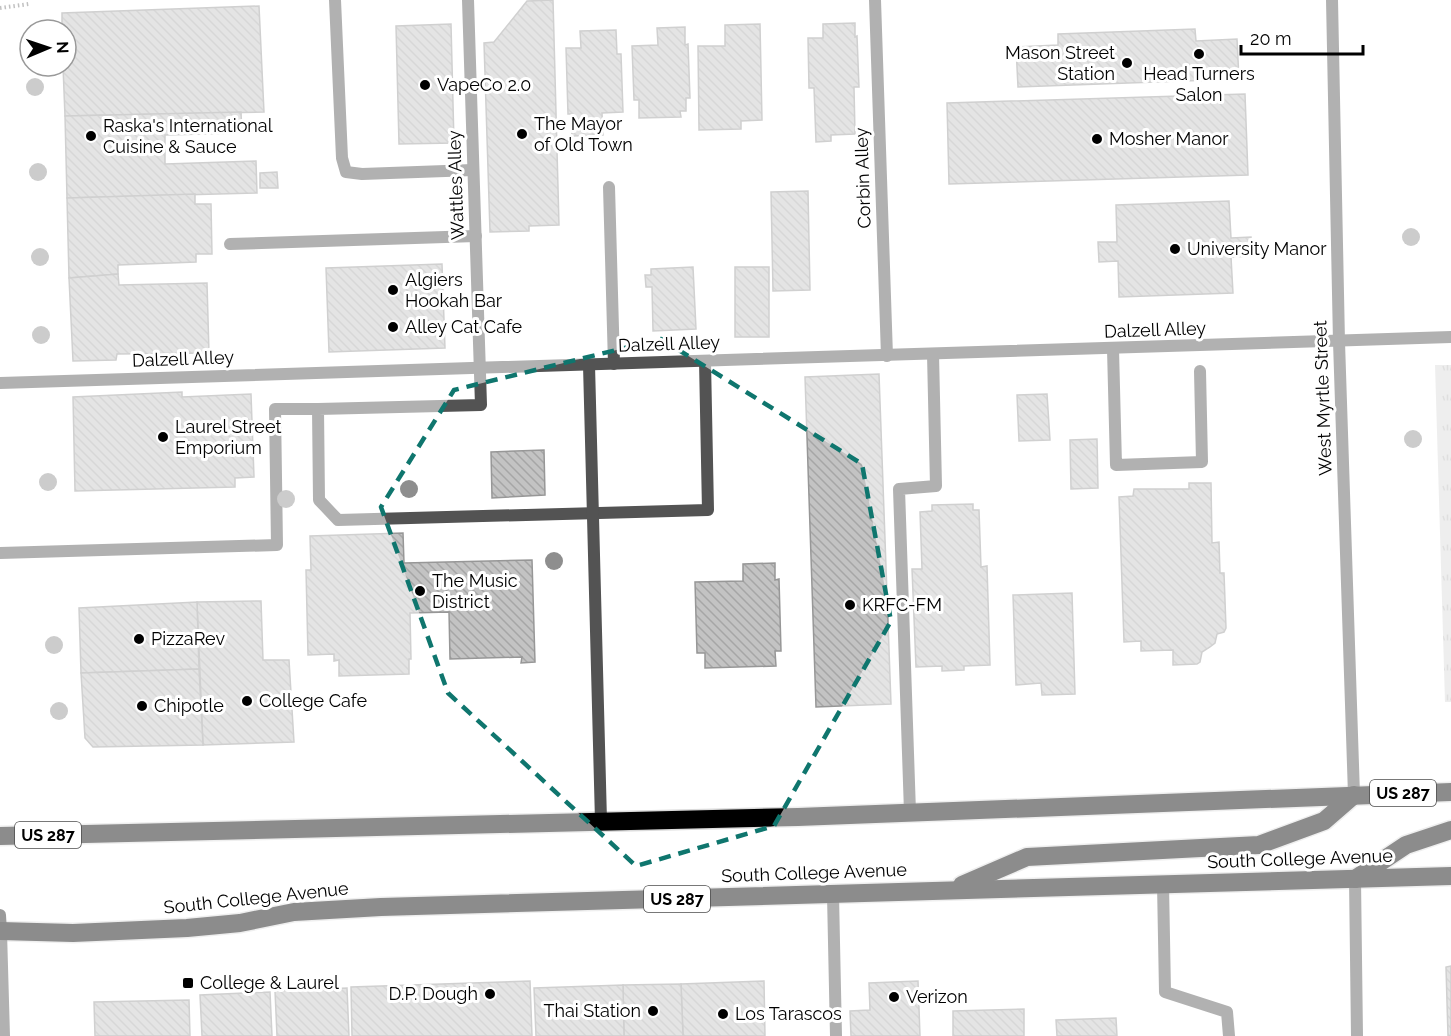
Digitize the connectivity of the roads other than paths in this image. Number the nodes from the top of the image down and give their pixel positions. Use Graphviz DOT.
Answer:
graph roads {
  1 [pos="335,0"];
  2 [pos="468,0"];
  3 [pos="875,0"];
  4 [pos="1332,0"];
  5 [pos="473,170"];
  6 [pos="609,187"];
  7 [pos="476,236"];
  8 [pos="230,244"];
  9 [pos="1451,337"];
  10 [pos="1339,342"];
  11 [pos="1113,349"];
  12 [pos="933,354"];
  13 [pos="887,356"];
  14 [pos="705,361"];
  15 [pos="614,364"];
  16 [pos="589,365"];
  17 [pos="480,368"];
  18 [pos="1200,371"];
  19 [pos="0,383"];
  20 [pos="318,409"];
  21 [pos="593,513"];
  22 [pos="0,553"];
  23 [pos="1451,792"];
  24 [pos="1354,795"];
  25 [pos="910,812"];
  26 [pos="601,821"];
  27 [pos="1451,830"];
  28 [pos="0,836"];
  29 [pos="1451,876"];
  30 [pos="1355,879"];
  31 [pos="1162,884"];
  32 [pos="954,889"];
  33 [pos="833,895"];
  34 [pos="0,915"];
  35 [pos="0,932"];
  36 [pos="3,1036"];
  37 [pos="836,1036"];
  38 [pos="1228,1036"];
  39 [pos="1358,1036"];
  1 -- 5 [label="street"];
  2 -- 5 [label="street, Wattles Alley"];
  3 -- 13 [label="street, Corbin Alley"];
  4 -- 10 [label="street, West Myrtle Street"];
  5 -- 7 [label="street, Wattles Alley"];
  6 -- 15 [label="street"];
  7 -- 8 [label="street"];
  7 -- 17 [label="street, Wattles Alley"];
  9 -- 10 [label="street, Dalzell Alley"];
  10 -- 11 [label="street, Dalzell Alley"];
  10 -- 24 [label="street, West Myrtle Street"];
  11 -- 12 [label="street, Dalzell Alley"];
  11 -- 18 [label="street"];
  12 -- 13 [label="street, Dalzell Alley"];
  12 -- 25 [label="street"];
  13 -- 14 [label="street, Dalzell Alley"];
  14 -- 15 [label="street, Dalzell Alley"];
  14 -- 21 [label="street"];
  15 -- 16 [label="street, Dalzell Alley"];
  16 -- 17 [label="street, Dalzell Alley"];
  16 -- 21 [label="street"];
  17 -- 19 [label="street, Dalzell Alley"];
  17 -- 20 [label="street, Wattles Alley"];
  20 -- 21 [label="street"];
  20 -- 22 [label="street"];
  21 -- 26 [label="street"];
  23 -- 24 [label="highway, US 287"];
  24 -- 25 [label="highway, US 287"];
  24 -- 32 [label="highway"];
  25 -- 26 [label="highway, US 287"];
  26 -- 28 [label="highway, US 287"];
  27 -- 30 [label="highway"];
  29 -- 30 [label="highway, South College Avenue / US 287"];
  30 -- 31 [label="highway, South College Avenue / US 287"];
  30 -- 39 [label="street"];
  31 -- 32 [label="highway, South College Avenue / US 287"];
  31 -- 38 [label="street"];
  32 -- 33 [label="highway, South College Avenue / US 287"];
  33 -- 35 [label="highway, South College Avenue / US 287"];
  33 -- 37 [label="street"];
  34 -- 35 [label="main road"];
  35 -- 36 [label="street"];
}
